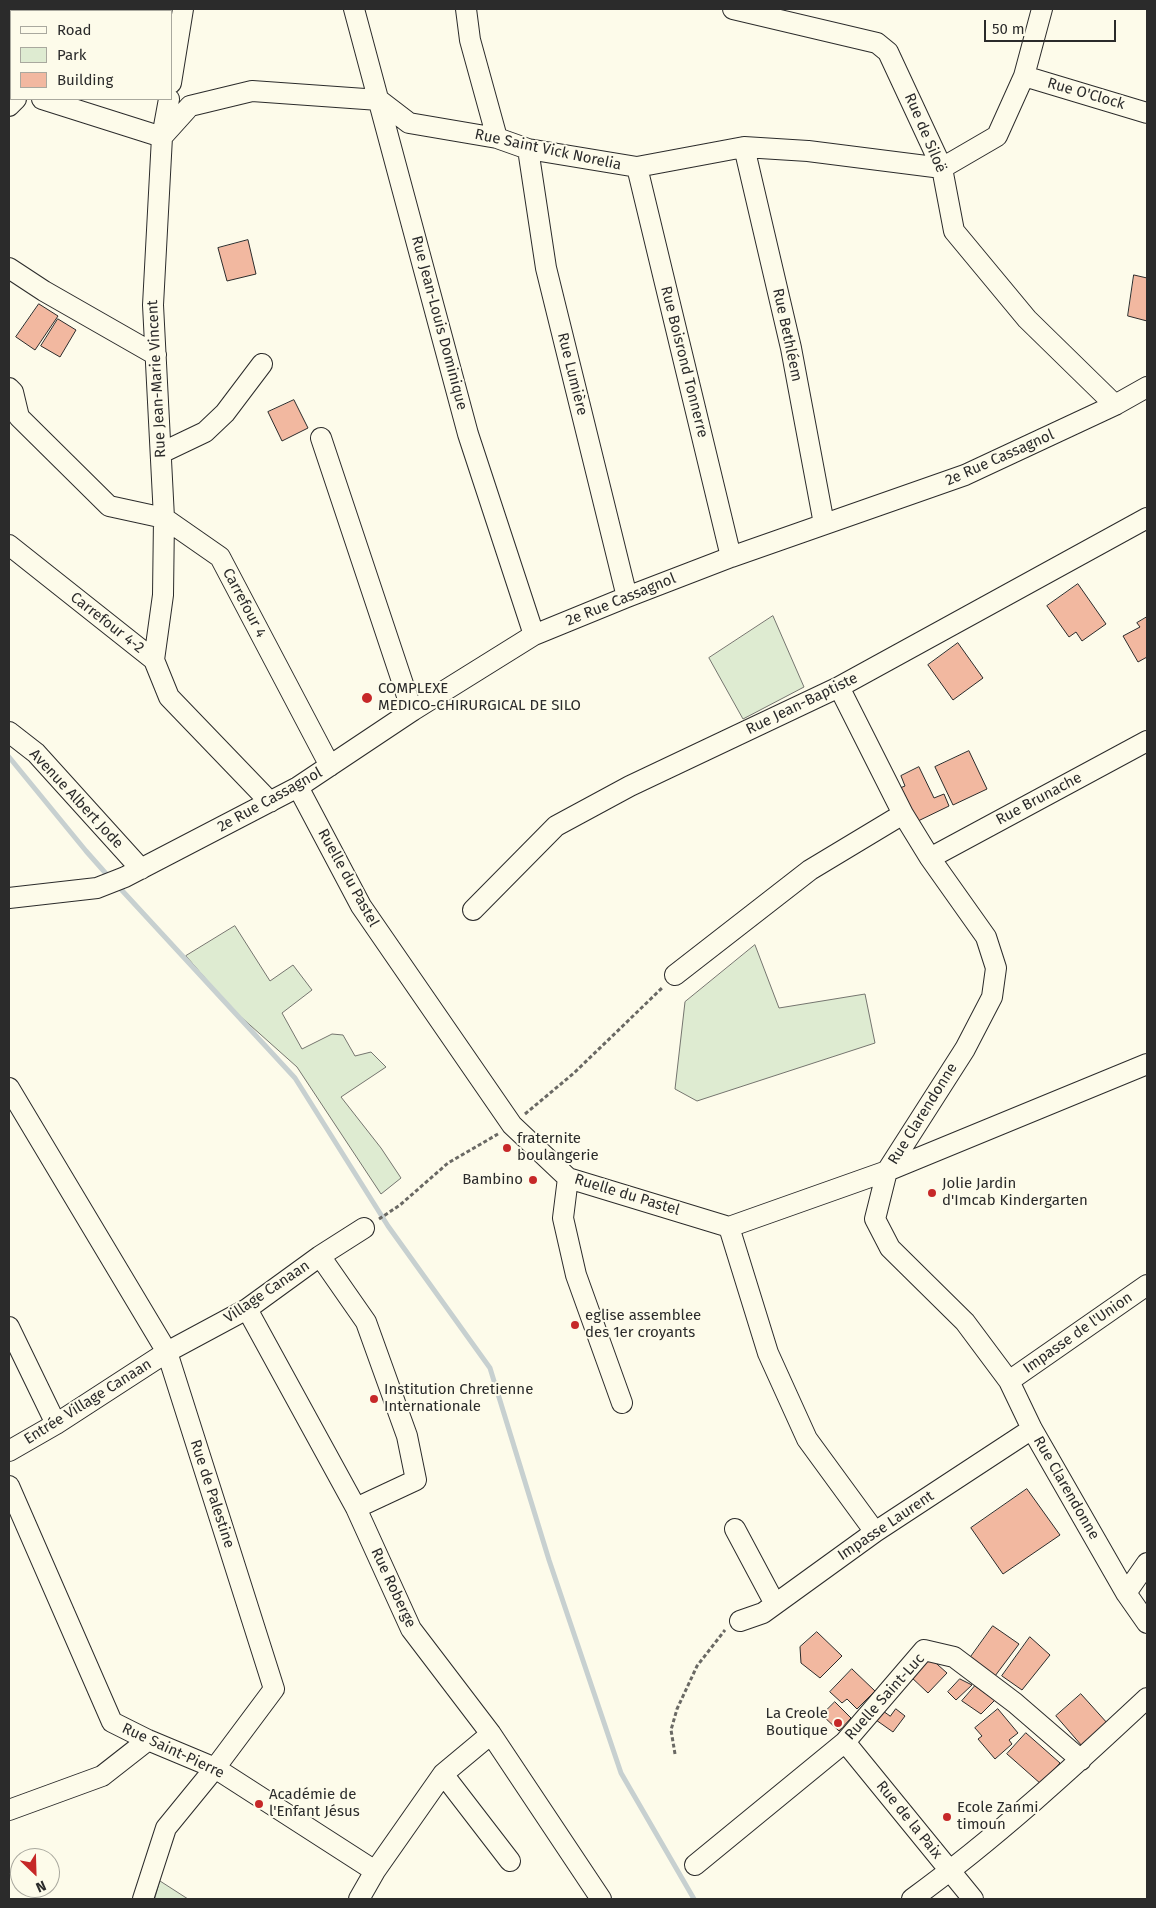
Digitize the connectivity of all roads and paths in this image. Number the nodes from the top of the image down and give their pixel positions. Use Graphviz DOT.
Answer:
graph roads {
  1 [pos="183,9"];
  2 [pos="354,9"];
  3 [pos="466,9"];
  4 [pos="734,9"];
  5 [pos="1042,9"];
  6 [pos="1024,76"];
  7 [pos="172,77"];
  8 [pos="45,100"];
  9 [pos="169,100"];
  10 [pos="379,100"];
  11 [pos="1147,113"];
  12 [pos="162,137"];
  13 [pos="497,138"];
  14 [pos="744,147"];
  15 [pos="528,149"];
  16 [pos="636,167"];
  17 [pos="942,168"];
  18 [pos="9,268"];
  19 [pos="156,355"];
  20 [pos="262,364"];
  21 [pos="1147,387"];
  22 [pos="9,388"];
  23 [pos="1115,405"];
  24 [pos="321,438"];
  25 [pos="161,453"];
  26 [pos="164,518"];
  27 [pos="1147,518"];
  28 [pos="824,524"];
  29 [pos="9,545"];
  30 [pos="731,558"];
  31 [pos="627,596"];
  32 [pos="534,635"];
  33 [pos="154,660"];
  34 [pos="839,687"];
  35 [pos="412,710"];
  36 [pos="9,732"];
  37 [pos="1147,741"];
  38 [pos="330,766"];
  39 [pos="298,787"];
  40 [pos="270,802"];
  41 [pos="903,814"];
  42 [pos="930,858"];
  43 [pos="133,873"];
  44 [pos="9,898"];
  45 [pos="472,910"];
  46 [pos="675,975"];
  47 [pos="1147,1064"];
  48 [pos="9,1088"];
  49 [pos="512,1125"];
  50 [pos="887,1171"];
  51 [pos="568,1178"];
  52 [pos="729,1227"];
  53 [pos="364,1228"];
  54 [pos="320,1256"];
  55 [pos="1147,1285"];
  56 [pos="248,1309"];
  57 [pos="9,1327"];
  58 [pos="167,1352"];
  59 [pos="1009,1381"];
  60 [pos="622,1403"];
  61 [pos="56,1424"];
  62 [pos="1032,1429"];
  63 [pos="9,1451"];
  64 [pos="9,1486"];
  65 [pos="356,1508"];
  66 [pos="735,1530"];
  67 [pos="875,1532"];
  68 [pos="1147,1563"];
  69 [pos="1126,1594"];
  70 [pos="775,1604"];
  71 [pos="740,1621"];
  72 [pos="1147,1623"];
  73 [pos="1147,1698"];
  74 [pos="491,1734"];
  75 [pos="148,1740"];
  76 [pos="845,1742"];
  77 [pos="675,1754"];
  78 [pos="1081,1760"];
  79 [pos="215,1768"];
  80 [pos="443,1774"];
  81 [pos="9,1810"];
  82 [pos="510,1861"];
  83 [pos="695,1865"];
  84 [pos="375,1871"];
  85 [pos="950,1871"];
  86 [pos="143,1899"];
  87 [pos="359,1899"];
  88 [pos="601,1899"];
  89 [pos="912,1899"];
  90 [pos="973,1899"];
  1 -- 7 [label="street"];
  2 -- 10 [label="street, Rue Jean-Louis Dominique"];
  3 -- 13 [label="street"];
  4 -- 17 [label="street, Rue de Siloë"];
  5 -- 6 [label="street"];
  6 -- 11 [label="street, Rue O'Clock"];
  6 -- 17 [label="street"];
  8 -- 12 [label="street"];
  9 -- 12 [label="street, Rue Jean-Marie Vincent"];
  10 -- 12 [label="street"];
  10 -- 13 [label="street, Rue Saint Vick Norelia"];
  10 -- 32 [label="street, Rue Jean-Louis Dominique"];
  12 -- 19 [label="street, Rue Jean-Marie Vincent"];
  13 -- 15 [label="street, Rue Saint Vick Norelia"];
  14 -- 16 [label="street, Rue Saint Vick Norelia"];
  14 -- 17 [label="street, Rue Saint Vick Norelia"];
  14 -- 28 [label="street, Rue Bethléem"];
  15 -- 16 [label="street, Rue Saint Vick Norelia"];
  15 -- 31 [label="street, Rue Lumière"];
  16 -- 30 [label="street, Rue Boisrond Tonnerre"];
  17 -- 23 [label="street, Rue de Siloë"];
  18 -- 19 [label="street"];
  19 -- 25 [label="street, Rue Jean-Marie Vincent"];
  20 -- 25 [label="street"];
  21 -- 23 [label="street, 2e Rue Cassagnol"];
  22 -- 26 [label="street, Carrefour 4"];
  23 -- 28 [label="street, 2e Rue Cassagnol"];
  24 -- 35 [label="street"];
  25 -- 26 [label="street, Rue Jean-Marie Vincent"];
  26 -- 33 [label="street, Rue Jean-Marie Vincent"];
  26 -- 38 [label="street, Carrefour 4"];
  27 -- 34 [label="street, Rue Jean-Baptiste"];
  28 -- 30 [label="street, 2e Rue Cassagnol"];
  29 -- 33 [label="street, Carrefour 4-2"];
  30 -- 31 [label="street, 2e Rue Cassagnol"];
  31 -- 32 [label="street, 2e Rue Cassagnol"];
  32 -- 35 [label="street, 2e Rue Cassagnol"];
  33 -- 40 [label="street, Carrefour 4-2"];
  34 -- 41 [label="street, Rue Clarendonne"];
  34 -- 45 [label="street, Rue Jean-Baptiste"];
  35 -- 38 [label="street, 2e Rue Cassagnol"];
  36 -- 43 [label="street, Avenue Albert Jode"];
  37 -- 42 [label="street, Rue Brunache"];
  38 -- 39 [label="street, 2e Rue Cassagnol"];
  39 -- 40 [label="street, 2e Rue Cassagnol"];
  39 -- 49 [label="street, Ruelle du Pastel"];
  40 -- 43 [label="street, 2e Rue Cassagnol"];
  41 -- 42 [label="street, Rue Clarendonne"];
  41 -- 46 [label="street"];
  42 -- 50 [label="street, Rue Clarendonne"];
  43 -- 44 [label="street, 2e Rue Cassagnol"];
  46 -- 49 [label="path"];
  47 -- 50 [label="street"];
  48 -- 58 [label="street, Rue de Palestine"];
  49 -- 51 [label="street, Ruelle du Pastel"];
  49 -- 53 [label="path"];
  50 -- 52 [label="street"];
  50 -- 59 [label="street, Rue Clarendonne"];
  51 -- 52 [label="street, Ruelle du Pastel"];
  51 -- 60 [label="street"];
  52 -- 67 [label="street"];
  53 -- 54 [label="street, Village Canaan"];
  54 -- 56 [label="street, Village Canaan"];
  54 -- 65 [label="street"];
  55 -- 59 [label="street, Impasse de l'Union"];
  56 -- 58 [label="street, Village Canaan"];
  56 -- 65 [label="street, Rue Roberge"];
  57 -- 61 [label="street"];
  58 -- 61 [label="street, Entrée Village Canaan"];
  58 -- 79 [label="street, Rue de Palestine"];
  59 -- 62 [label="street, Rue Clarendonne"];
  61 -- 63 [label="street, Entrée Village Canaan"];
  62 -- 67 [label="street, Impasse Laurent"];
  62 -- 69 [label="street, Rue Clarendonne"];
  64 -- 75 [label="street, Rue Saint-Pierre"];
  65 -- 74 [label="street, Rue Roberge"];
  66 -- 70 [label="street"];
  67 -- 70 [label="street, Impasse Laurent"];
  68 -- 69 [label="street"];
  69 -- 72 [label="street, Rue Clarendonne"];
  70 -- 71 [label="street, Impasse Laurent"];
  71 -- 77 [label="path"];
  73 -- 78 [label="street"];
  74 -- 80 [label="street"];
  74 -- 88 [label="street, Rue Roberge"];
  75 -- 79 [label="street, Rue Saint-Pierre"];
  75 -- 81 [label="street"];
  76 -- 78 [label="street, Ruelle Saint-Luc"];
  76 -- 83 [label="street, Ruelle Saint-Luc"];
  76 -- 85 [label="street, Rue de la Paix"];
  78 -- 85 [label="street"];
  79 -- 84 [label="street, Rue Saint-Pierre"];
  79 -- 86 [label="street, Rue de Palestine"];
  80 -- 82 [label="street"];
  80 -- 84 [label="street"];
  84 -- 87 [label="street"];
  85 -- 89 [label="street"];
  85 -- 90 [label="street, Rue de la Paix"];
}
